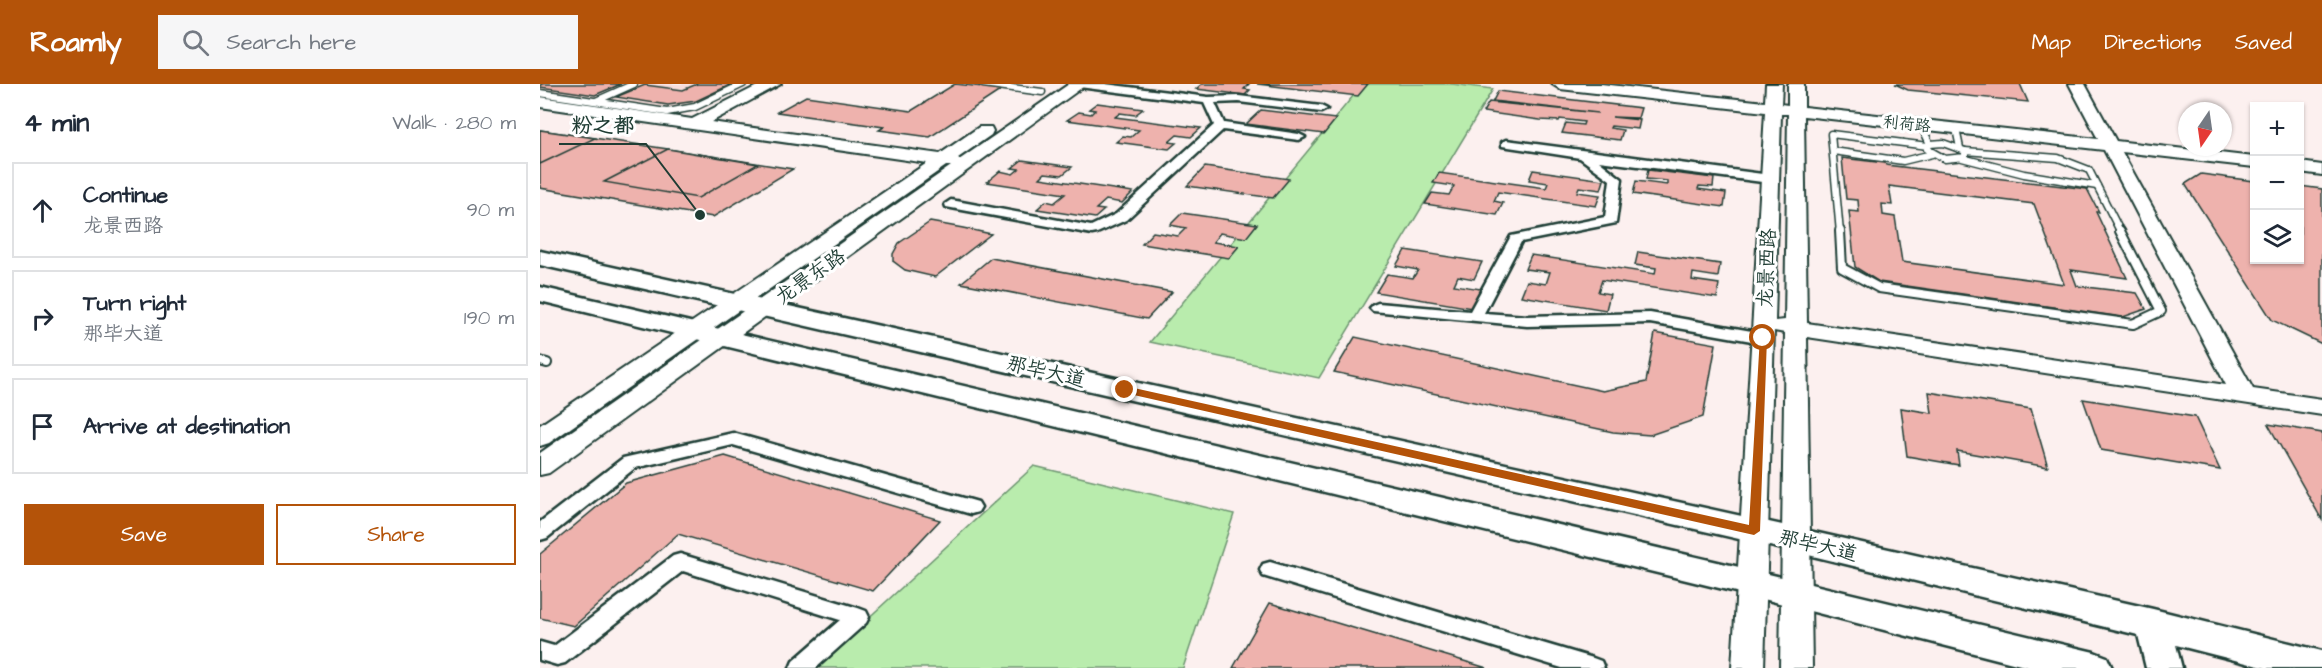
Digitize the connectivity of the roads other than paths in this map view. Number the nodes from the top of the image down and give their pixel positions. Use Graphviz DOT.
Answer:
graph roads {
  1 [pos="634,84"];
  2 [pos="743,84"];
  3 [pos="773,84"];
  4 [pos="983,84"];
  5 [pos="1079,84"];
  6 [pos="1560,84"];
  7 [pos="1616,84"];
  8 [pos="2077,84"];
  9 [pos="1048,88"];
  10 [pos="540,93"];
  11 [pos="1785,99"];
  12 [pos="1208,100"];
  13 [pos="540,102"];
  14 [pos="587,105"];
  15 [pos="1321,109"];
  16 [pos="694,124"];
  17 [pos="1920,124"];
  18 [pos="1220,126"];
  19 [pos="1956,129"];
  20 [pos="1299,136"];
  21 [pos="2108,142"];
  22 [pos="1506,144"];
  23 [pos="1929,145"];
  24 [pos="1833,151"];
  25 [pos="1962,152"];
  26 [pos="1932,154"];
  27 [pos="2250,154"];
  28 [pos="1582,155"];
  29 [pos="944,159"];
  30 [pos="2304,160"];
  31 [pos="2250,161"];
  32 [pos="2322,162"];
  33 [pos="968,163"];
  34 [pos="2304,168"];
  35 [pos="2322,170"];
  36 [pos="1770,179"];
  37 [pos="2097,186"];
  38 [pos="951,204"];
  39 [pos="540,258"];
  40 [pos="540,294"];
  41 [pos="751,304"];
  42 [pos="1378,308"];
  43 [pos="1475,316"];
  44 [pos="1796,327"];
  45 [pos="1763,330"];
  46 [pos="709,333"];
  47 [pos="2244,395"];
  48 [pos="2322,407"];
  49 [pos="540,437"];
  50 [pos="540,466"];
  51 [pos="971,507"];
  52 [pos="1754,531"];
  53 [pos="540,533"];
  54 [pos="1796,540"];
  55 [pos="1270,570"];
  56 [pos="1752,584"];
  57 [pos="1796,594"];
  58 [pos="2153,624"];
  59 [pos="540,651"];
  60 [pos="2322,667"];
  61 [pos="801,668"];
  62 [pos="1593,668"];
  63 [pos="1748,668"];
  64 [pos="1796,668"];
  65 [pos="2094,668"];
  66 [pos="2164,668"];
  1 -- 14 [label="lane"];
  2 -- 14 [label="lane"];
  3 -- 16 [label="main road"];
  4 -- 9 [label="lane"];
  5 -- 12 [label="street"];
  5 -- 33 [label="main road, 龙景东路"];
  6 -- 11 [label="main road, 利荷路"];
  7 -- 11 [label="main road, 利荷路"];
  8 -- 21 [label="main road"];
  9 -- 29 [label="main road, 龙景东路"];
  10 -- 14 [label="lane"];
  11 -- 17 [label="main road, 利荷路"];
  11 -- 21 [label="main road, 利荷路"];
  11 -- 36 [label="main road, 龙景西路"];
  11 -- 44 [label="main road, 龙景西路"];
  12 -- 15 [label="street"];
  12 -- 18 [label="street"];
  13 -- 14 [label="main road"];
  14 -- 16 [label="main road"];
  16 -- 29 [label="main road"];
  17 -- 19 [label="main road, 利荷路"];
  17 -- 23 [label="lane"];
  18 -- 20 [label="street"];
  18 -- 38 [label="street"];
  19 -- 21 [label="main road, 利荷路"];
  19 -- 25 [label="lane"];
  21 -- 27 [label="main road, 利荷路"];
  21 -- 31 [label="main road, 利荷路"];
  21 -- 47 [label="main road"];
  22 -- 28 [label="street"];
  23 -- 24 [label="lane"];
  23 -- 25 [label="lane"];
  23 -- 26 [label="lane"];
  24 -- 26 [label="lane"];
  24 -- 37 [label="lane"];
  25 -- 26 [label="lane"];
  25 -- 37 [label="lane"];
  25 -- 37 [label="lane"];
  28 -- 36 [label="street"];
  28 -- 43 [label="street"];
  29 -- 33 [label="main road"];
  29 -- 41 [label="main road, 龙景东路"];
  30 -- 32 [label="main road"];
  33 -- 41 [label="main road, 龙景东路"];
  34 -- 35 [label="main road"];
  36 -- 45 [label="main road, 龙景西路"];
  39 -- 41 [label="main road, 那毕大道"];
  40 -- 46 [label="main road"];
  41 -- 46 [label="main road, 龙景东路"];
  41 -- 46 [label="main road, 龙景东路"];
  41 -- 52 [label="main road, 那毕大道"];
  42 -- 43 [label="street"];
  43 -- 45 [label="street"];
  44 -- 45 [label="main road"];
  44 -- 47 [label="main road"];
  44 -- 54 [label="main road, 龙景西路"];
  45 -- 52 [label="main road, 龙景西路"];
  46 -- 49 [label="main road, 龙景东路"];
  46 -- 50 [label="main road, 龙景东路"];
  46 -- 56 [label="main road"];
  47 -- 48 [label="main road"];
  51 -- 53 [label="street"];
  52 -- 54 [label="main road, 那毕大道"];
  52 -- 56 [label="main road, 龙景西路"];
  54 -- 57 [label="main road, 龙景西路"];
  54 -- 58 [label="main road, 那毕大道"];
  55 -- 62 [label="street"];
  56 -- 57 [label="main road"];
  56 -- 63 [label="main road, 龙景西路"];
  57 -- 64 [label="main road, 龙景西路"];
  57 -- 65 [label="main road"];
  58 -- 60 [label="main road, 那毕大道"];
  58 -- 66 [label="main road"];
  59 -- 61 [label="street"];
}
